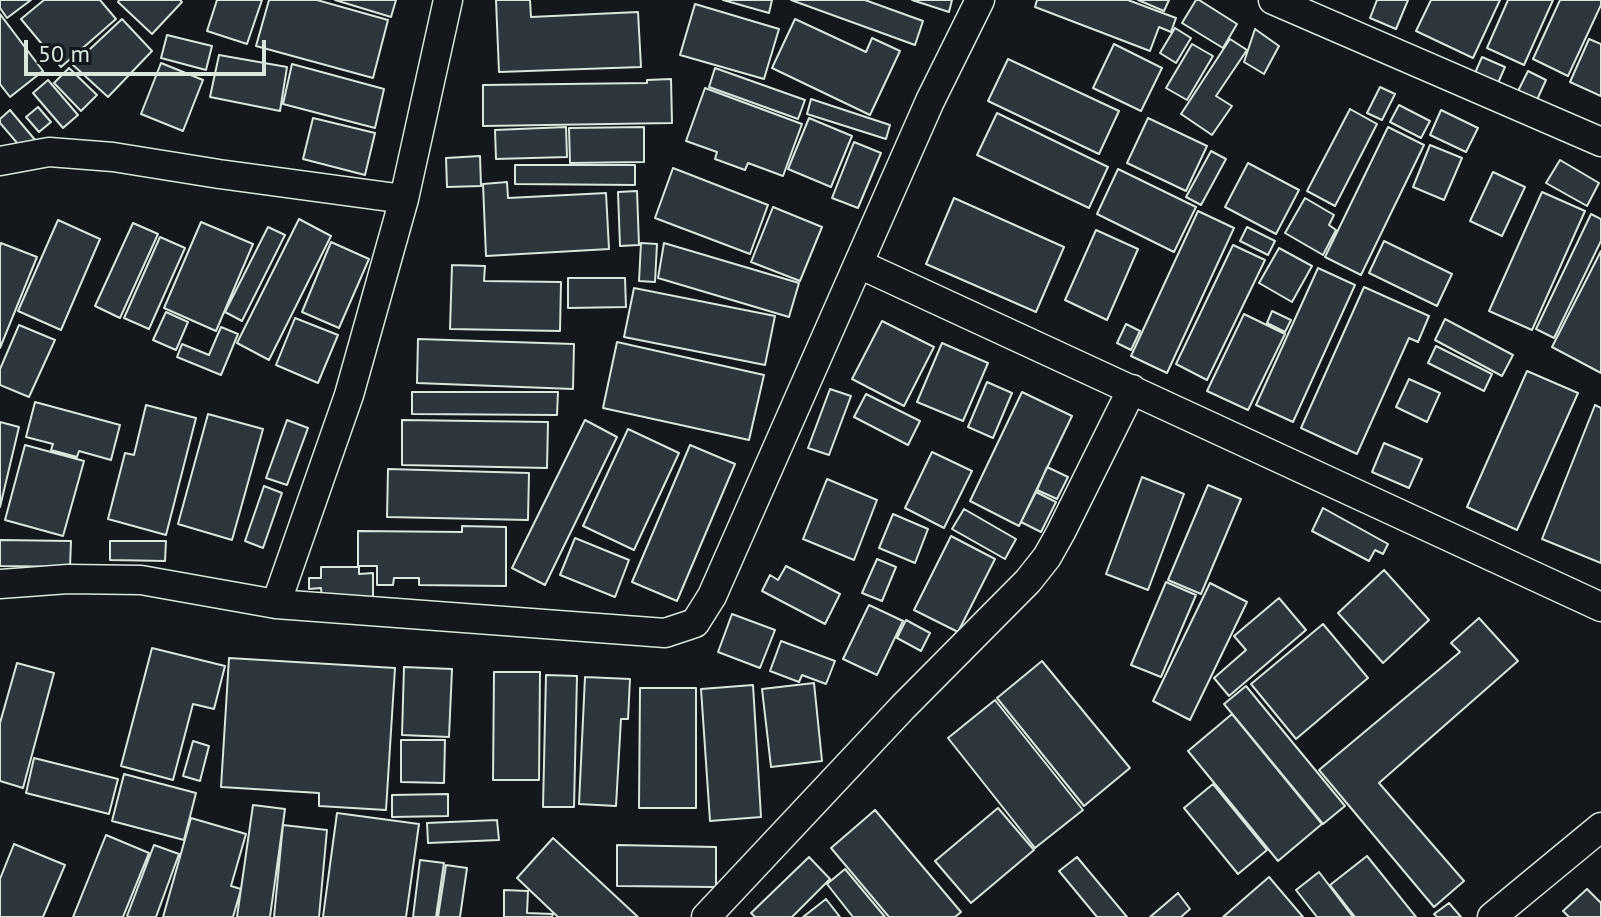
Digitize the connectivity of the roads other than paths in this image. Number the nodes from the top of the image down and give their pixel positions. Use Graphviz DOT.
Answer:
graph roads {
  1 [pos="448,0"];
  2 [pos="980,0"];
  3 [pos="1273,0"];
  4 [pos="1601,142"];
  5 [pos="0,161"];
  6 [pos="404,199"];
  7 [pos="859,264"];
  8 [pos="1132,389"];
  9 [pos="0,584"];
  10 [pos="276,604"];
  11 [pos="1601,607"];
  12 [pos="1601,827"];
  13 [pos="706,917"];
  14 [pos="1492,917"];
  1 -- 6 [label="street"];
  2 -- 7 [label="street"];
  3 -- 4 [label="street"];
  5 -- 6 [label="street"];
  6 -- 10 [label="street"];
  7 -- 8 [label="street"];
  7 -- 10 [label="street"];
  8 -- 11 [label="street"];
  8 -- 13 [label="street"];
  9 -- 10 [label="street"];
  12 -- 14 [label="street"];
}
